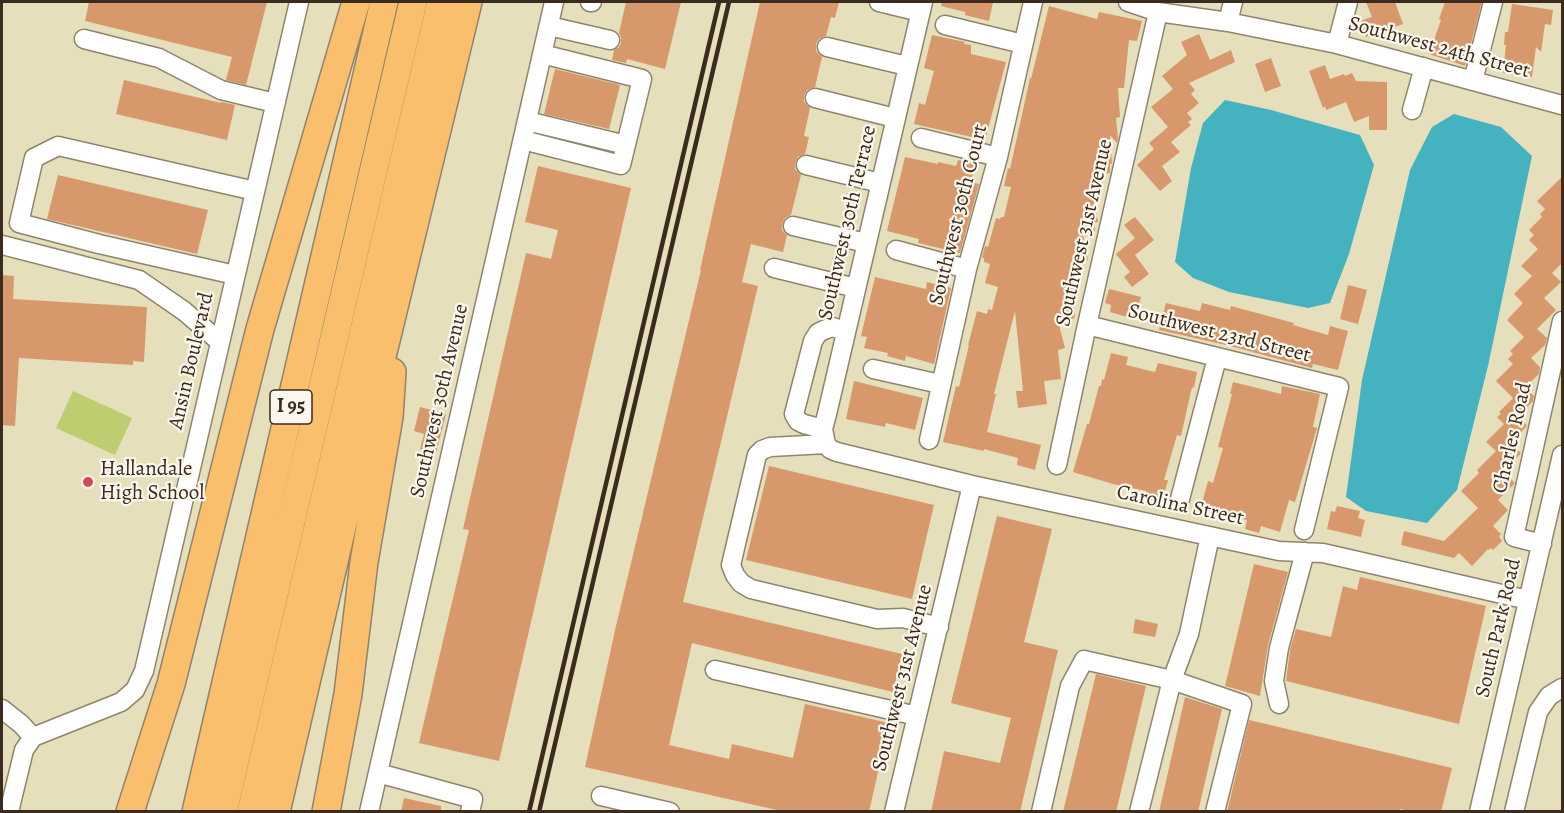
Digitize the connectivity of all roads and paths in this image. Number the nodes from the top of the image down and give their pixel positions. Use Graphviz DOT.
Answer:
graph roads {
  1 [pos="299,2"];
  2 [pos="356,2"];
  3 [pos="384,2"];
  4 [pos="413,2"];
  5 [pos="441,2"];
  6 [pos="468,2"];
  7 [pos="554,2"];
  8 [pos="879,2"];
  9 [pos="1033,2"];
  10 [pos="1128,2"];
  11 [pos="1233,2"];
  12 [pos="1348,2"];
  13 [pos="1493,2"];
  14 [pos="921,7"];
  15 [pos="1158,12"];
  16 [pos="1228,22"];
  17 [pos="945,25"];
  18 [pos="549,26"];
  19 [pos="84,39"];
  20 [pos="609,40"];
  21 [pos="1023,44"];
  22 [pos="1337,44"];
  23 [pos="827,47"];
  24 [pos="542,54"];
  25 [pos="907,66"];
  26 [pos="1424,67"];
  27 [pos="1473,81"];
  28 [pos="815,98"];
  29 [pos="275,103"];
  30 [pos="1563,105"];
  31 [pos="1412,110"];
  32 [pos="895,118"];
  33 [pos="527,121"];
  34 [pos="921,138"];
  35 [pos="523,140"];
  36 [pos="626,144"];
  37 [pos="998,157"];
  38 [pos="806,165"];
  39 [pos="880,183"];
  40 [pos="255,192"];
  41 [pos="793,226"];
  42 [pos="866,243"];
  43 [pos="2,245"];
  44 [pos="896,250"];
  45 [pos="774,268"];
  46 [pos="967,270"];
  47 [pos="235,275"];
  48 [pos="400,281"];
  49 [pos="856,288"];
  50 [pos="1563,321"];
  51 [pos="1087,325"];
  52 [pos="846,330"];
  53 [pos="220,342"];
  54 [pos="1217,358"];
  55 [pos="873,369"];
  56 [pos="940,384"];
  57 [pos="825,436"];
  58 [pos="929,440"];
  59 [pos="1563,455"];
  60 [pos="1057,465"];
  61 [pos="972,484"];
  62 [pos="1180,499"];
  63 [pos="1304,530"];
  64 [pos="1210,536"];
  65 [pos="1542,544"];
  66 [pos="1305,552"];
  67 [pos="1528,600"];
  68 [pos="939,627"];
  69 [pos="715,670"];
  70 [pos="1172,680"];
  71 [pos="1556,692"];
  72 [pos="1279,704"];
  73 [pos="2,709"];
  74 [pos="917,716"];
  75 [pos="33,737"];
  76 [pos="378,773"];
  77 [pos="601,796"];
  78 [pos="7,802"];
  79 [pos="130,812"];
  80 [pos="196,812"];
  81 [pos="223,812"];
  82 [pos="251,812"];
  83 [pos="276,812"];
  84 [pos="326,812"];
  85 [pos="369,812"];
  86 [pos="470,812"];
  87 [pos="670,812"];
  88 [pos="894,812"];
  89 [pos="1041,812"];
  90 [pos="1139,812"];
  91 [pos="1215,812"];
  92 [pos="1479,812"];
  93 [pos="1515,812"];
  1 -- 29 [label="street, Ansin Boulevard"];
  2 -- 79 [label="highway"];
  3 -- 80 [label="highway, I 95"];
  4 -- 81 [label="highway"];
  5 -- 82 [label="highway"];
  6 -- 48 [label="highway"];
  7 -- 18 [label="street, Southwest 30th Avenue"];
  8 -- 14 [label="street"];
  9 -- 21 [label="street, Southwest 30th Court"];
  10 -- 15 [label="street, Southwest 24th Street"];
  11 -- 16 [label="street"];
  12 -- 22 [label="street"];
  13 -- 27 [label="street"];
  14 -- 25 [label="street, Southwest 30th Terrace"];
  15 -- 16 [label="street, Southwest 24th Street"];
  15 -- 51 [label="street, Southwest 31st Avenue"];
  16 -- 22 [label="street, Southwest 24th Street"];
  17 -- 21 [label="street"];
  18 -- 20 [label="street"];
  18 -- 24 [label="street, Southwest 30th Avenue"];
  19 -- 29 [label="street"];
  21 -- 37 [label="street, Southwest 30th Court"];
  22 -- 26 [label="street, Southwest 24th Street"];
  23 -- 25 [label="street"];
  24 -- 33 [label="street, Southwest 30th Avenue"];
  24 -- 36 [label="street"];
  25 -- 32 [label="street, Southwest 30th Terrace"];
  26 -- 27 [label="street, Southwest 24th Street"];
  26 -- 31 [label="street"];
  27 -- 30 [label="street, Southwest 24th Street"];
  28 -- 32 [label="street"];
  29 -- 40 [label="street, Ansin Boulevard"];
  32 -- 39 [label="street, Southwest 30th Terrace"];
  33 -- 35 [label="street, Southwest 30th Avenue"];
  33 -- 36 [label="street"];
  34 -- 37 [label="street"];
  35 -- 36 [label="street"];
  35 -- 76 [label="street, Southwest 30th Avenue"];
  37 -- 46 [label="street, Southwest 30th Court"];
  38 -- 39 [label="street"];
  39 -- 42 [label="street, Southwest 30th Terrace"];
  40 -- 47 [label="street, Ansin Boulevard"];
  40 -- 47 [label="street"];
  41 -- 42 [label="street"];
  42 -- 49 [label="street, Southwest 30th Terrace"];
  43 -- 53 [label="street"];
  44 -- 46 [label="street"];
  45 -- 49 [label="street"];
  46 -- 56 [label="street, Southwest 30th Court"];
  47 -- 53 [label="street, Ansin Boulevard"];
  48 -- 83 [label="highway"];
  48 -- 84 [label="highway"];
  49 -- 52 [label="street, Southwest 30th Terrace"];
  50 -- 65 [label="street, Charles Road"];
  51 -- 54 [label="street, Southwest 23rd Street"];
  51 -- 60 [label="street, Southwest 31st Avenue"];
  52 -- 57 [label="street, Southwest 30th Terrace"];
  52 -- 57 [label="street, Carolina Street"];
  53 -- 75 [label="street, Ansin Boulevard"];
  54 -- 62 [label="street"];
  54 -- 63 [label="street, Southwest 23rd Street"];
  55 -- 56 [label="street"];
  56 -- 58 [label="street, Southwest 30th Court"];
  57 -- 61 [label="street, Carolina Street"];
  57 -- 68 [label="street"];
  59 -- 65 [label="street, South Park Road"];
  61 -- 64 [label="street, Carolina Street"];
  61 -- 68 [label="street, Southwest 31st Avenue"];
  64 -- 66 [label="street, Carolina Street"];
  64 -- 70 [label="street"];
  65 -- 67 [label="street, South Park Road"];
  66 -- 67 [label="street, Carolina Street"];
  66 -- 72 [label="street"];
  67 -- 92 [label="street, South Park Road"];
  68 -- 74 [label="street, Southwest 31st Avenue"];
  69 -- 74 [label="street"];
  70 -- 89 [label="street"];
  70 -- 90 [label="street"];
  70 -- 91 [label="street"];
  71 -- 93 [label="street"];
  73 -- 75 [label="street"];
  74 -- 88 [label="street, Southwest 31st Avenue"];
  75 -- 78 [label="street"];
  76 -- 85 [label="street, Southwest 30th Avenue"];
  76 -- 86 [label="street"];
  77 -- 87 [label="street"];
}
